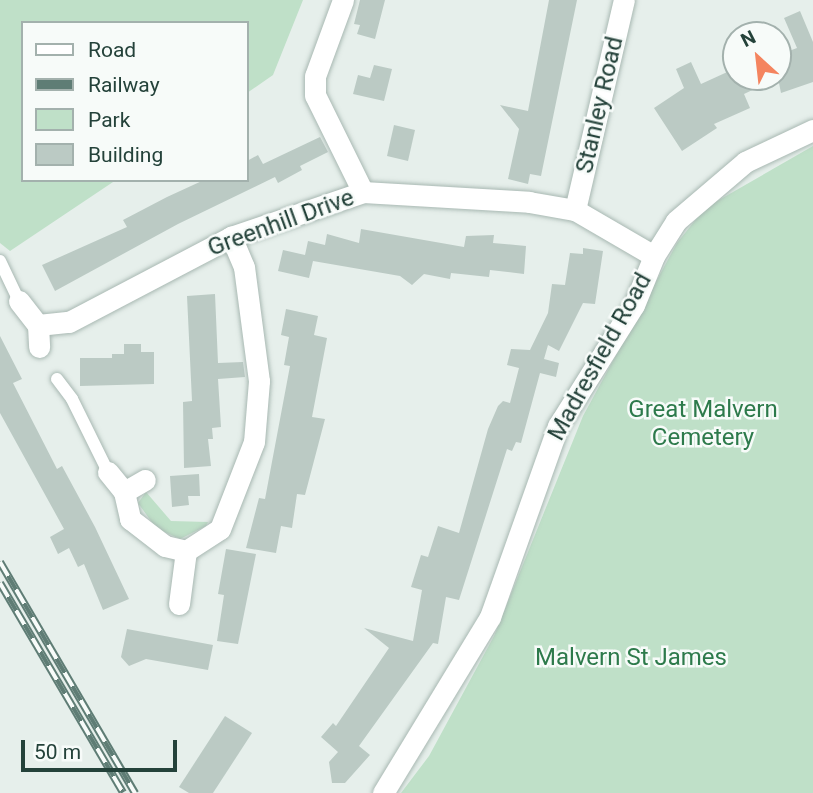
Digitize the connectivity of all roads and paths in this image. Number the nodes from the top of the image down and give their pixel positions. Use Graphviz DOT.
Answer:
graph roads {
  1 [pos="344,0"];
  2 [pos="624,0"];
  3 [pos="813,130"];
  4 [pos="363,192"];
  5 [pos="575,210"];
  6 [pos="231,237"];
  7 [pos="654,256"];
  8 [pos="0,261"];
  9 [pos="19,301"];
  10 [pos="38,324"];
  11 [pos="39,347"];
  12 [pos="57,379"];
  13 [pos="108,472"];
  14 [pos="145,481"];
  15 [pos="124,492"];
  16 [pos="186,551"];
  17 [pos="179,604"];
  18 [pos="383,793"];
  1 -- 4 [label="street"];
  2 -- 5 [label="street, Stanley Road"];
  3 -- 7 [label="street, Madresfield Road"];
  4 -- 5 [label="street, Greenhill Drive"];
  4 -- 6 [label="street, Greenhill Drive"];
  5 -- 7 [label="street, Greenhill Drive"];
  6 -- 10 [label="street, Greenhill Drive"];
  6 -- 16 [label="street"];
  7 -- 18 [label="street, Madresfield Road"];
  8 -- 9 [label="lane"];
  9 -- 10 [label="street"];
  10 -- 11 [label="street"];
  12 -- 13 [label="lane"];
  13 -- 15 [label="street"];
  14 -- 15 [label="street"];
  15 -- 16 [label="street"];
  16 -- 17 [label="street"];
}
